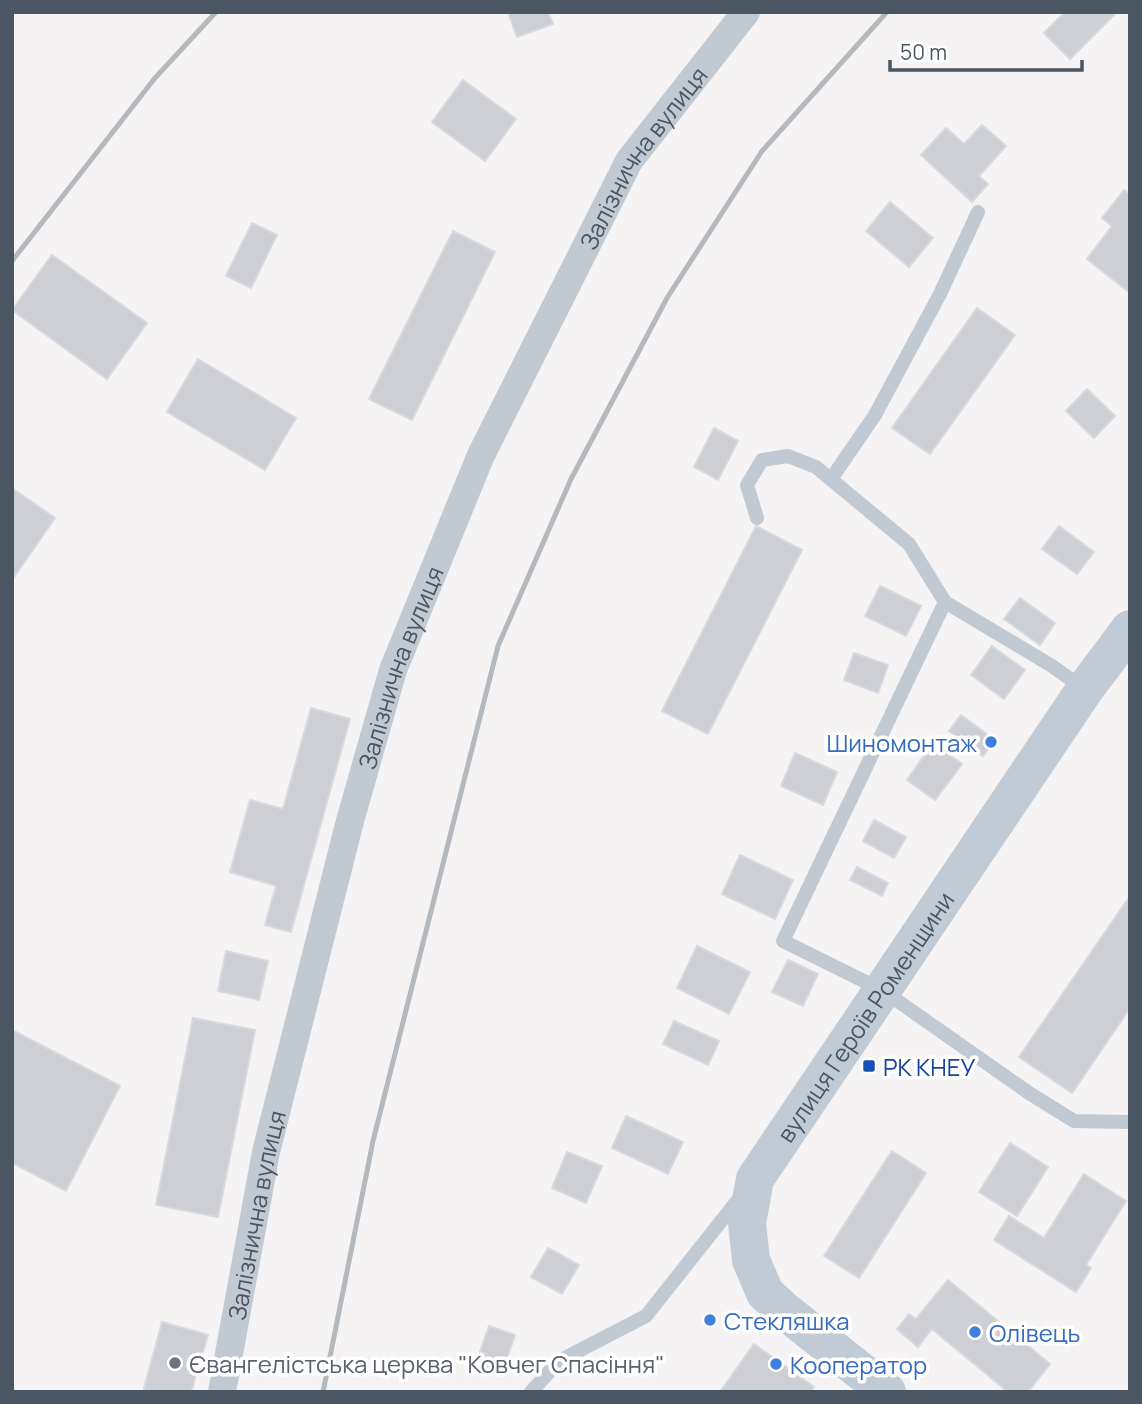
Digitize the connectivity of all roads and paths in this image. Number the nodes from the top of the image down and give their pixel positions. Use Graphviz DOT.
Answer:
graph roads {
  1 [pos="746,12"];
  2 [pos="978,212"];
  3 [pos="831,479"];
  4 [pos="757,518"];
  5 [pos="945,602"];
  6 [pos="1130,629"];
  7 [pos="1085,689"];
  8 [pos="882,990"];
  9 [pos="1130,1122"];
  10 [pos="755,1179"];
  11 [pos="222,1392"];
  12 [pos="531,1392"];
  13 [pos="887,1392"];
  1 -- 11 [label="street, Залізнична вулиця"];
  2 -- 3 [label="lane"];
  3 -- 4 [label="lane"];
  3 -- 5 [label="lane"];
  5 -- 7 [label="lane"];
  5 -- 8 [label="lane"];
  6 -- 7 [label="street, вулиця Героїв Роменщини"];
  7 -- 8 [label="street, вулиця Героїв Роменщини"];
  8 -- 9 [label="lane"];
  8 -- 10 [label="street, вулиця Героїв Роменщини"];
  10 -- 12 [label="lane"];
  10 -- 13 [label="street, вулиця Героїв Роменщини"];
}
